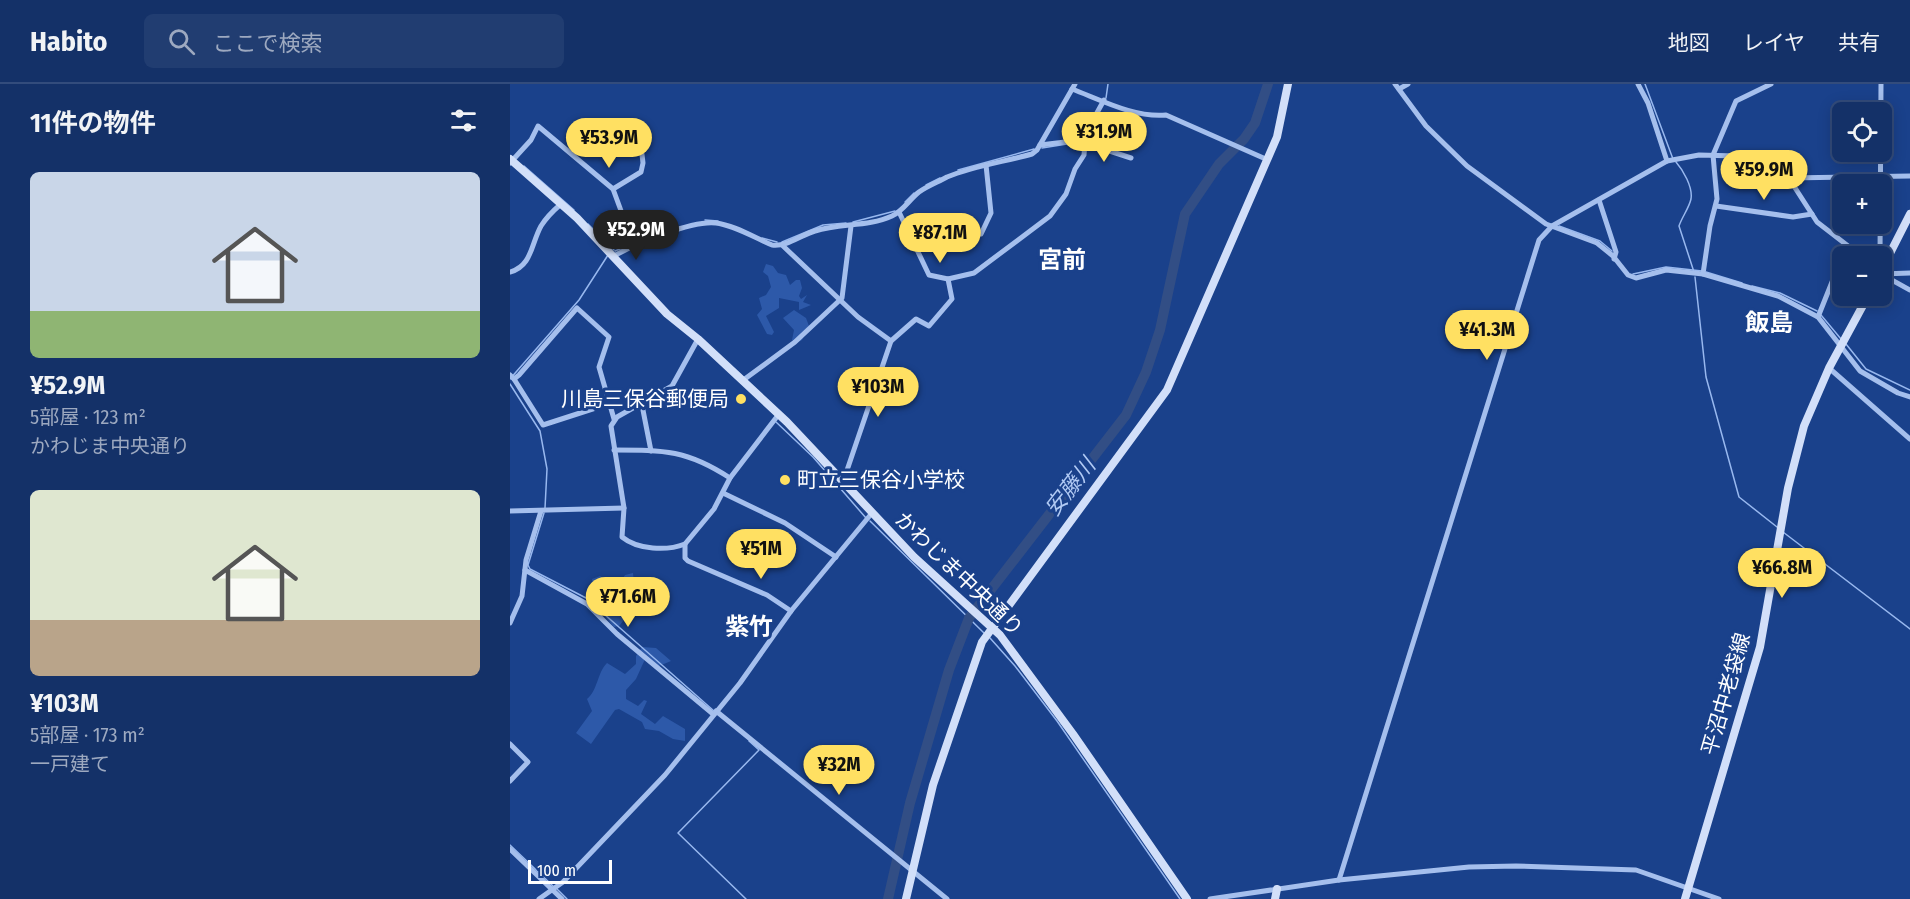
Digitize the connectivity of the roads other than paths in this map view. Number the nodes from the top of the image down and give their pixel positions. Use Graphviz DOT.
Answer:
graph roads {
  1 [pos="1288,84"];
  2 [pos="1408,84"];
  3 [pos="1638,84"];
  4 [pos="1771,84"];
  5 [pos="1881,84"];
  6 [pos="1397,86"];
  7 [pos="1073,87"];
  8 [pos="1104,100"];
  9 [pos="1083,141"];
  10 [pos="640,146"];
  11 [pos="1040,146"];
  12 [pos="1713,155"];
  13 [pos="1131,158"];
  14 [pos="1268,160"];
  15 [pos="511,161"];
  16 [pos="1667,161"];
  17 [pos="986,165"];
  18 [pos="1882,174"];
  19 [pos="1910,176"];
  20 [pos="1892,177"];
  21 [pos="1787,178"];
  22 [pos="1832,178"];
  23 [pos="613,189"];
  24 [pos="1599,200"];
  25 [pos="561,204"];
  26 [pos="1716,206"];
  27 [pos="899,212"];
  28 [pos="1812,214"];
  29 [pos="1910,214"];
  30 [pos="851,226"];
  31 [pos="1552,226"];
  32 [pos="981,234"];
  33 [pos="782,245"];
  34 [pos="634,246"];
  35 [pos="1846,246"];
  36 [pos="1892,251"];
  37 [pos="614,256"];
  38 [pos="1614,259"];
  39 [pos="510,272"];
  40 [pos="1892,273"];
  41 [pos="1910,273"];
  42 [pos="1703,274"];
  43 [pos="948,279"];
  44 [pos="1892,279"];
  45 [pos="1832,282"];
  46 [pos="1910,290"];
  47 [pos="840,300"];
  48 [pos="1862,306"];
  49 [pos="1818,317"];
  50 [pos="698,339"];
  51 [pos="891,342"];
  52 [pos="1840,346"];
  53 [pos="1829,368"];
  54 [pos="512,377"];
  55 [pos="742,381"];
  56 [pos="1910,397"];
  57 [pos="608,404"];
  58 [pos="642,405"];
  59 [pos="778,414"];
  60 [pos="614,419"];
  61 [pos="1910,439"];
  62 [pos="614,450"];
  63 [pos="651,451"];
  64 [pos="730,478"];
  65 [pos="843,482"];
  66 [pos="723,493"];
  67 [pos="624,508"];
  68 [pos="510,511"];
  69 [pos="541,511"];
  70 [pos="872,513"];
  71 [pos="685,544"];
  72 [pos="836,557"];
  73 [pos="525,570"];
  74 [pos="791,611"];
  75 [pos="510,623"];
  76 [pos="992,627"];
  77 [pos="715,712"];
  78 [pos="510,744"];
  79 [pos="510,781"];
  80 [pos="510,849"];
  81 [pos="912,871"];
  82 [pos="1339,880"];
  83 [pos="1689,888"];
  84 [pos="1277,889"];
  85 [pos="553,890"];
  86 [pos="539,899"];
  87 [pos="562,899"];
  88 [pos="906,899"];
  89 [pos="947,899"];
  90 [pos="1187,899"];
  91 [pos="1210,899"];
  92 [pos="1275,899"];
  93 [pos="1685,899"];
  94 [pos="1719,899"];
  1 -- 14 [label="street"];
  2 -- 6 [label="street"];
  3 -- 16 [label="street"];
  4 -- 12 [label="street"];
  5 -- 18 [label="street"];
  6 -- 31 [label="street"];
  7 -- 8 [label="street"];
  7 -- 11 [label="street"];
  8 -- 9 [label="street"];
  8 -- 14 [label="street"];
  9 -- 11 [label="street"];
  9 -- 13 [label="street"];
  9 -- 43 [label="street"];
  10 -- 23 [label="street"];
  11 -- 17 [label="street"];
  12 -- 16 [label="street"];
  12 -- 21 [label="street"];
  12 -- 26 [label="street"];
  14 -- 76 [label="street"];
  15 -- 23 [label="street"];
  15 -- 25 [label="street, かわじま中央通り"];
  16 -- 24 [label="street"];
  17 -- 27 [label="street"];
  17 -- 32 [label="street"];
  19 -- 20 [label="street"];
  21 -- 22 [label="street"];
  21 -- 28 [label="street"];
  23 -- 34 [label="street"];
  24 -- 31 [label="street"];
  24 -- 38 [label="street"];
  25 -- 37 [label="street, かわじま中央通り"];
  25 -- 39 [label="street"];
  26 -- 28 [label="street"];
  26 -- 42 [label="street"];
  27 -- 30 [label="street"];
  27 -- 43 [label="street"];
  28 -- 35 [label="street"];
  29 -- 36 [label="street"];
  30 -- 33 [label="street"];
  30 -- 47 [label="street"];
  31 -- 38 [label="street"];
  31 -- 82 [label="street"];
  33 -- 34 [label="street"];
  33 -- 47 [label="street"];
  34 -- 37 [label="street"];
  37 -- 50 [label="street, かわじま中央通り"];
  38 -- 42 [label="street"];
  40 -- 41 [label="street"];
  42 -- 49 [label="street"];
  43 -- 51 [label="street"];
  44 -- 46 [label="street"];
  45 -- 49 [label="street"];
  47 -- 51 [label="street"];
  47 -- 55 [label="street"];
  48 -- 52 [label="street, 平沼中老袋線"];
  49 -- 52 [label="street"];
  50 -- 55 [label="street, かわじま中央通り"];
  50 -- 58 [label="street"];
  51 -- 65 [label="street"];
  52 -- 53 [label="street, 平沼中老袋線"];
  52 -- 56 [label="street"];
  53 -- 61 [label="street"];
  53 -- 83 [label="street, 平沼中老袋線"];
  54 -- 57 [label="street"];
  54 -- 57 [label="street"];
  55 -- 59 [label="street, かわじま中央通り"];
  57 -- 60 [label="street"];
  58 -- 60 [label="street"];
  58 -- 63 [label="street"];
  59 -- 64 [label="street"];
  59 -- 65 [label="street, かわじま中央通り"];
  60 -- 62 [label="street"];
  62 -- 63 [label="street"];
  62 -- 67 [label="street"];
  63 -- 64 [label="street"];
  64 -- 66 [label="street"];
  65 -- 70 [label="street, かわじま中央通り"];
  66 -- 71 [label="street"];
  66 -- 72 [label="street"];
  67 -- 69 [label="street"];
  67 -- 71 [label="street"];
  68 -- 69 [label="street"];
  69 -- 73 [label="street"];
  70 -- 72 [label="street"];
  70 -- 76 [label="street, かわじま中央通り"];
  71 -- 74 [label="street"];
  72 -- 74 [label="street"];
  73 -- 75 [label="street"];
  73 -- 77 [label="street"];
  74 -- 77 [label="street"];
  76 -- 81 [label="street"];
  76 -- 90 [label="street, かわじま中央通り"];
  77 -- 81 [label="street"];
  77 -- 85 [label="street"];
  78 -- 79 [label="street"];
  80 -- 85 [label="street"];
  81 -- 88 [label="street"];
  81 -- 89 [label="street"];
  82 -- 83 [label="street"];
  82 -- 84 [label="street"];
  83 -- 93 [label="street, 平沼中老袋線"];
  83 -- 94 [label="street"];
  84 -- 91 [label="street"];
  84 -- 92 [label="street"];
  85 -- 86 [label="street"];
  85 -- 87 [label="street"];
}
